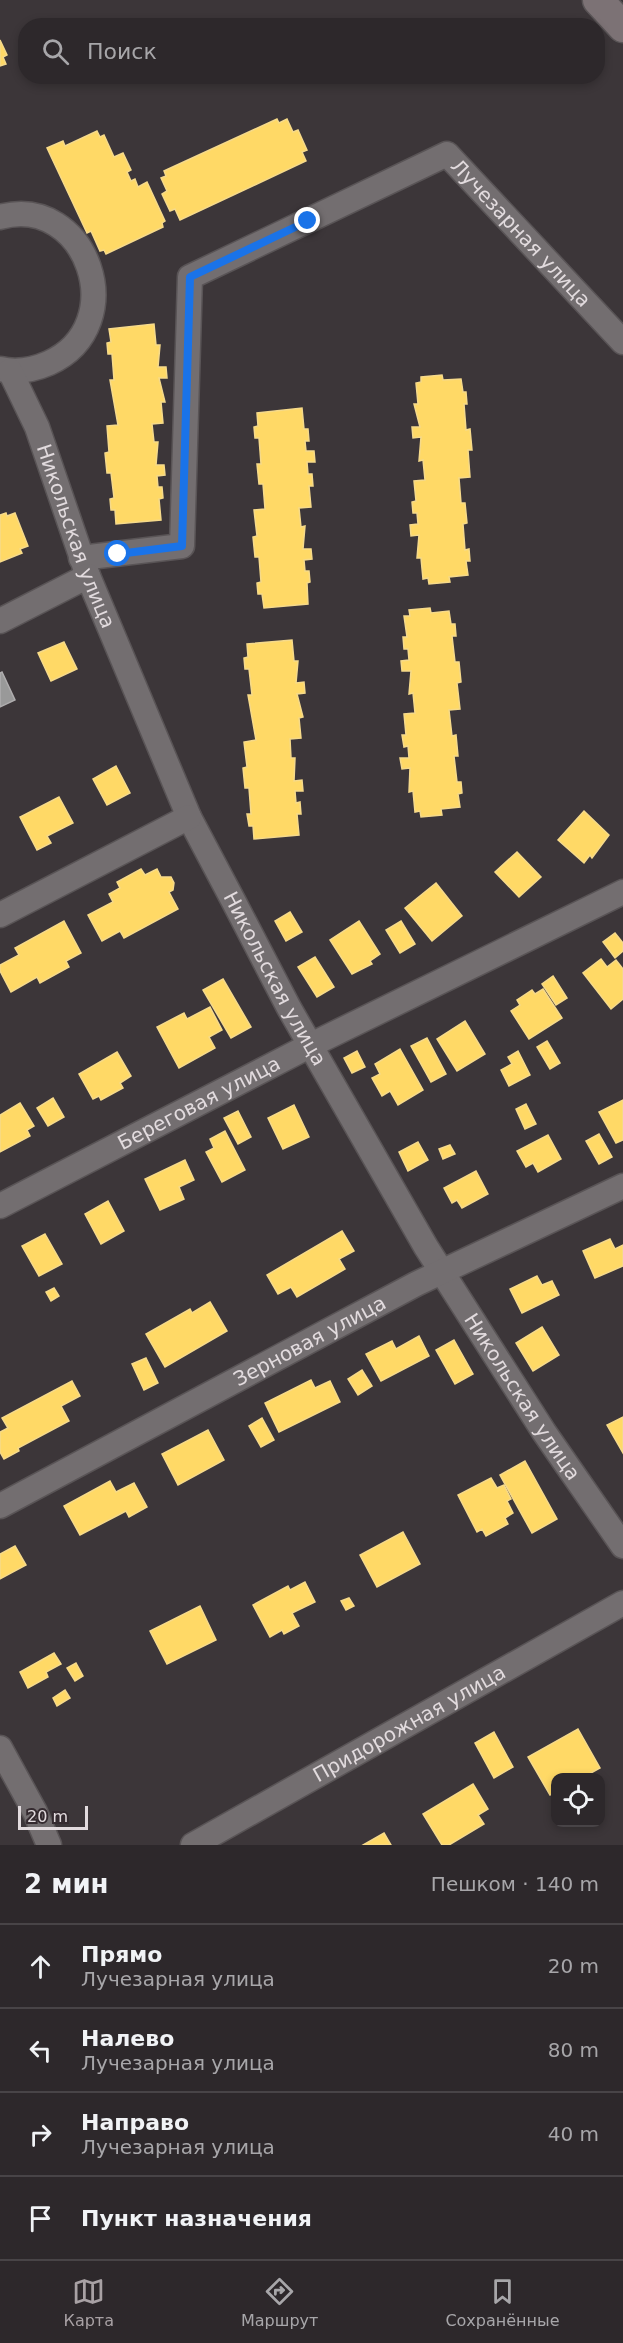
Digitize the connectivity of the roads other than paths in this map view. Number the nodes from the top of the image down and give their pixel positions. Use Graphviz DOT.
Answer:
graph roads {
  1 [pos="598,0"];
  2 [pos="623,27"];
  3 [pos="0,217"];
  4 [pos="623,342"];
  5 [pos="5,370"];
  6 [pos="85,567"];
  7 [pos="0,621"];
  8 [pos="189,817"];
  9 [pos="623,892"];
  10 [pos="0,915"];
  11 [pos="311,1045"];
  12 [pos="623,1186"];
  13 [pos="0,1206"];
  14 [pos="442,1271"];
  15 [pos="0,1506"];
  16 [pos="623,1546"];
  17 [pos="623,1603"];
  18 [pos="0,1748"];
  19 [pos="49,1845"];
  20 [pos="193,1845"];
  1 -- 2 [label="main road"];
  3 -- 5 [label="street"];
  4 -- 6 [label="street, Лучезарная улица"];
  5 -- 6 [label="street, Никольская улица"];
  6 -- 7 [label="street"];
  6 -- 8 [label="street, Никольская улица"];
  8 -- 10 [label="street"];
  8 -- 11 [label="street, Никольская улица"];
  9 -- 11 [label="street, Береговая улица"];
  11 -- 13 [label="street, Береговая улица"];
  11 -- 14 [label="street, Никольская улица"];
  12 -- 14 [label="street, Зерновая улица"];
  14 -- 15 [label="street, Зерновая улица"];
  14 -- 16 [label="street, Никольская улица"];
  17 -- 20 [label="street, Придорожная улица"];
  18 -- 19 [label="street"];
}
